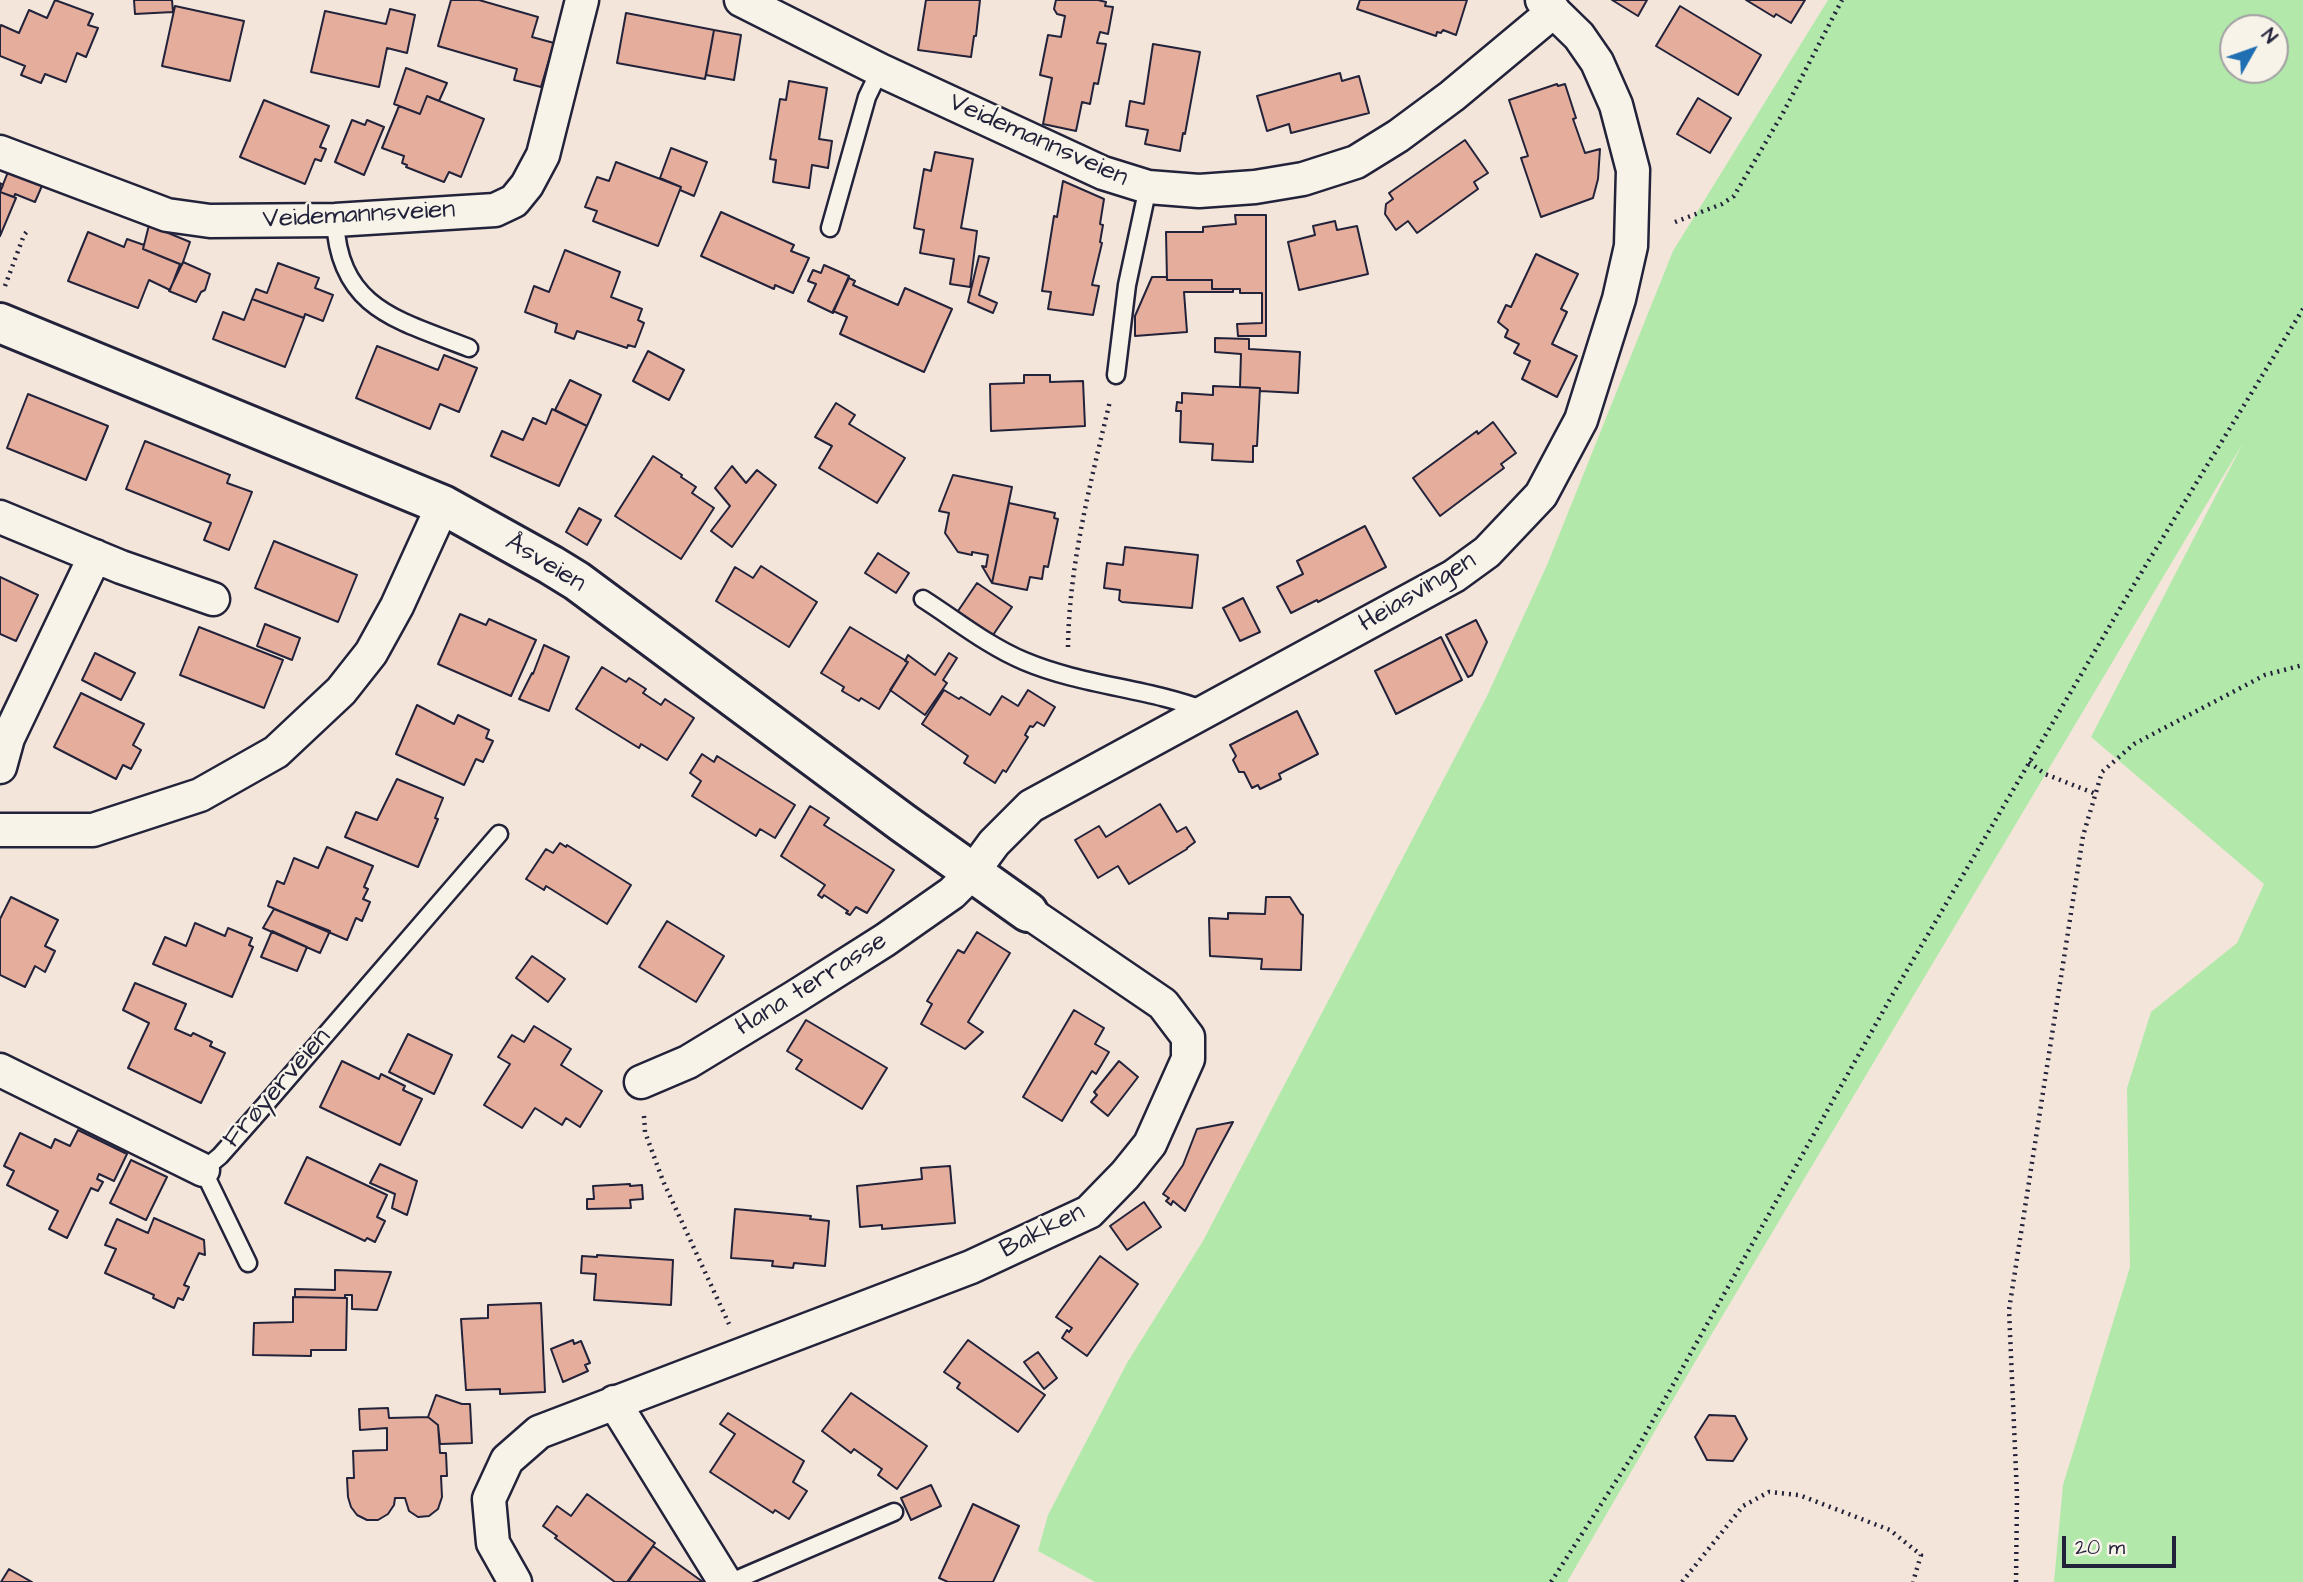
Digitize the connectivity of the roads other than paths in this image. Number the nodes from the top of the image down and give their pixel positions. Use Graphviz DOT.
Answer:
graph roads {
  1 [pos="582,0"];
  2 [pos="741,0"];
  3 [pos="1548,5"];
  4 [pos="880,70"];
  5 [pos="0,152"];
  6 [pos="1148,187"];
  7 [pos="335,220"];
  8 [pos="830,228"];
  9 [pos="0,323"];
  10 [pos="469,348"];
  11 [pos="1116,375"];
  12 [pos="443,505"];
  13 [pos="0,517"];
  14 [pos="95,556"];
  15 [pos="923,598"];
  16 [pos="212,599"];
  17 [pos="1207,711"];
  18 [pos="0,767"];
  19 [pos="0,830"];
  20 [pos="499,834"];
  21 [pos="972,873"];
  22 [pos="1028,912"];
  23 [pos="0,1070"];
  24 [pos="641,1082"];
  25 [pos="202,1170"];
  26 [pos="248,1263"];
  27 [pos="614,1402"];
  28 [pos="894,1512"];
  29 [pos="515,1582"];
  30 [pos="728,1582"];
  1 -- 7 [label="street, Veidemannsveien"];
  2 -- 4 [label="street, Veidemannsveien"];
  3 -- 6 [label="street, Veidemannsveien"];
  3 -- 17 [label="street, Heiasvingen"];
  4 -- 6 [label="street, Veidemannsveien"];
  4 -- 8 [label="lane"];
  5 -- 7 [label="street, Veidemannsveien"];
  6 -- 11 [label="lane"];
  7 -- 10 [label="lane"];
  9 -- 12 [label="street, Åsveien"];
  12 -- 19 [label="street"];
  12 -- 21 [label="street, Åsveien"];
  13 -- 14 [label="street"];
  14 -- 16 [label="street"];
  14 -- 18 [label="street"];
  15 -- 17 [label="lane"];
  17 -- 21 [label="street, Heiasvingen"];
  20 -- 25 [label="lane, Frøyerveien"];
  21 -- 22 [label="street, Åsveien"];
  21 -- 24 [label="street, Hana terrasse"];
  22 -- 27 [label="street, Bakken"];
  23 -- 25 [label="street, Frøyerveien"];
  25 -- 26 [label="lane"];
  27 -- 29 [label="street, Bakken"];
  27 -- 30 [label="street"];
  28 -- 30 [label="lane"];
}
